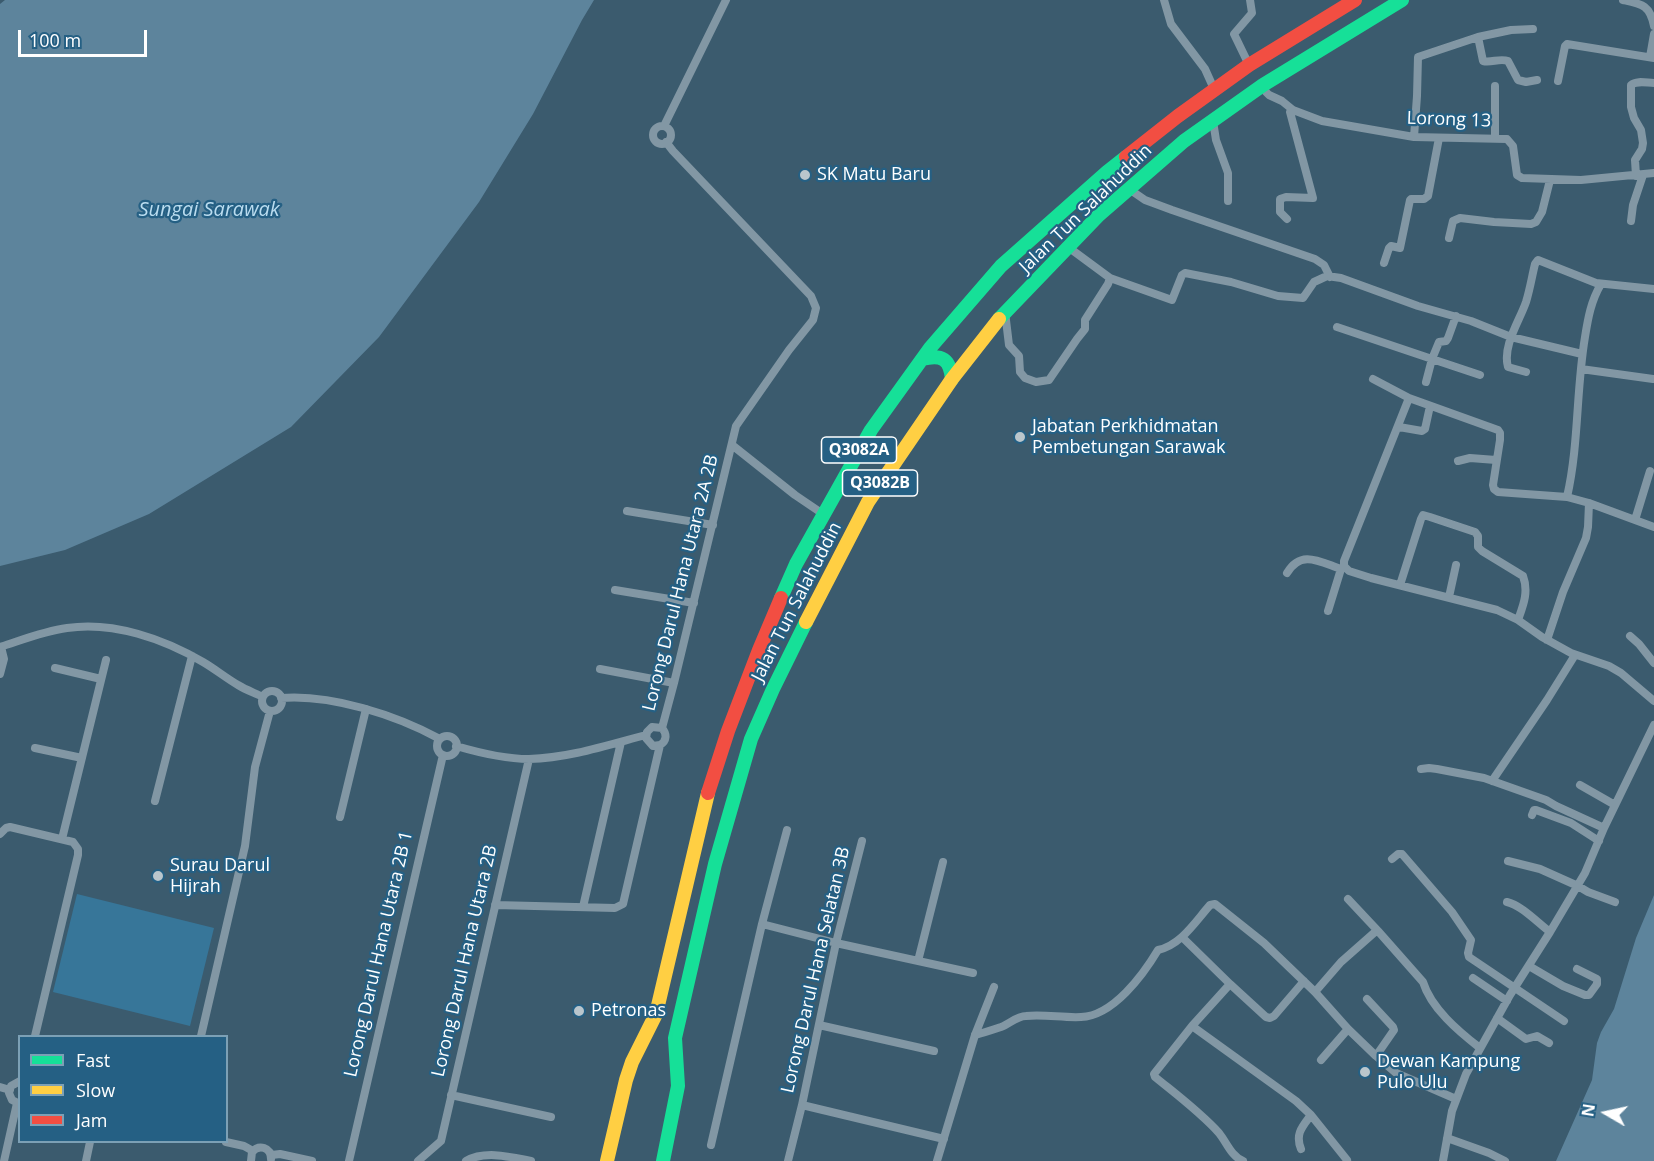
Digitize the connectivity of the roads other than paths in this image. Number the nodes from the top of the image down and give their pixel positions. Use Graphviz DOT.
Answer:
graph roads {
  1 [pos="726,0"];
  2 [pos="1164,0"];
  3 [pos="1250,0"];
  4 [pos="1355,0"];
  5 [pos="1402,0"];
  6 [pos="1623,0"];
  7 [pos="1654,26"];
  8 [pos="1533,29"];
  9 [pos="1654,34"];
  10 [pos="1478,37"];
  11 [pos="1652,58"];
  12 [pos="1249,65"];
  13 [pos="1537,80"];
  14 [pos="1558,81"];
  15 [pos="1654,84"];
  16 [pos="1263,85"];
  17 [pos="1495,86"];
  18 [pos="1214,89"];
  19 [pos="1291,108"];
  20 [pos="1213,121"];
  21 [pos="664,126"];
  22 [pos="1414,137"];
  23 [pos="1439,138"];
  24 [pos="1495,138"];
  25 [pos="666,142"];
  26 [pos="1654,173"];
  27 [pos="1639,176"];
  28 [pos="1550,180"];
  29 [pos="1129,189"];
  30 [pos="1228,201"];
  31 [pos="1287,219"];
  32 [pos="1631,220"];
  33 [pos="1449,237"];
  34 [pos="1068,247"];
  35 [pos="1384,263"];
  36 [pos="1330,277"];
  37 [pos="1110,278"];
  38 [pos="1601,284"];
  39 [pos="1654,289"];
  40 [pos="1005,312"];
  41 [pos="1456,316"];
  42 [pos="1337,327"];
  43 [pos="1511,338"];
  44 [pos="1582,354"];
  45 [pos="922,359"];
  46 [pos="1432,359"];
  47 [pos="1581,369"];
  48 [pos="1526,372"];
  49 [pos="1480,375"];
  50 [pos="952,378"];
  51 [pos="1373,379"];
  52 [pos="1653,380"];
  53 [pos="1426,382"];
  54 [pos="1409,398"];
  55 [pos="1430,406"];
  56 [pos="1399,427"];
  57 [pos="732,445"];
  58 [pos="1496,460"];
  59 [pos="1458,461"];
  60 [pos="1650,471"];
  61 [pos="1567,497"];
  62 [pos="1589,503"];
  63 [pos="627,511"];
  64 [pos="823,514"];
  65 [pos="1635,520"];
  66 [pos="713,525"];
  67 [pos="1654,527"];
  68 [pos="1456,565"];
  69 [pos="1342,567"];
  70 [pos="1287,573"];
  71 [pos="1400,585"];
  72 [pos="615,590"];
  73 [pos="1449,597"];
  74 [pos="694,603"];
  75 [pos="1328,611"];
  76 [pos="1518,620"];
  77 [pos="1630,636"];
  78 [pos="1547,640"];
  79 [pos="1,647"];
  80 [pos="1575,655"];
  81 [pos="192,656"];
  82 [pos="105,660"];
  83 [pos="1654,663"];
  84 [pos="55,668"];
  85 [pos="600,669"];
  86 [pos="0,674"];
  87 [pos="101,679"];
  88 [pos="674,683"];
  89 [pos="263,697"];
  90 [pos="281,698"];
  91 [pos="1654,701"];
  92 [pos="366,709"];
  93 [pos="270,711"];
  94 [pos="1654,724"];
  95 [pos="662,728"];
  96 [pos="646,735"];
  97 [pos="440,739"];
  98 [pos="621,742"];
  99 [pos="660,745"];
  100 [pos="456,746"];
  101 [pos="35,748"];
  102 [pos="443,755"];
  103 [pos="82,758"];
  104 [pos="529,759"];
  105 [pos="1421,769"];
  106 [pos="1492,782"];
  107 [pos="1580,785"];
  108 [pos="155,801"];
  109 [pos="1616,805"];
  110 [pos="1532,815"];
  111 [pos="340,816"];
  112 [pos="1604,828"];
  113 [pos="787,830"];
  114 [pos="0,834"];
  115 [pos="62,839"];
  116 [pos="862,841"];
  117 [pos="1599,841"];
  118 [pos="1392,859"];
  119 [pos="1508,861"];
  120 [pos="943,862"];
  121 [pos="1578,886"];
  122 [pos="1348,899"];
  123 [pos="1506,902"];
  124 [pos="1615,902"];
  125 [pos="495,905"];
  126 [pos="583,907"];
  127 [pos="762,924"];
  128 [pos="1378,932"];
  129 [pos="1550,932"];
  130 [pos="1182,937"];
  131 [pos="836,943"];
  132 [pos="918,961"];
  133 [pos="1529,966"];
  134 [pos="1577,969"];
  135 [pos="973,973"];
  136 [pos="1473,978"];
  137 [pos="1304,981"];
  138 [pos="1230,984"];
  139 [pos="994,987"];
  140 [pos="1514,989"];
  141 [pos="1315,992"];
  142 [pos="1367,999"];
  143 [pos="1507,1001"];
  144 [pos="1497,1018"];
  145 [pos="1564,1021"];
  146 [pos="819,1024"];
  147 [pos="1191,1026"];
  148 [pos="1348,1029"];
  149 [pos="34,1035"];
  150 [pos="201,1035"];
  151 [pos="975,1035"];
  152 [pos="1549,1042"];
  153 [pos="1480,1048"];
  154 [pos="934,1051"];
  155 [pos="1376,1056"];
  156 [pos="1322,1060"];
  157 [pos="18,1082"];
  158 [pos="0,1087"];
  159 [pos="10,1090"];
  160 [pos="451,1095"];
  161 [pos="1456,1099"];
  162 [pos="18,1104"];
  163 [pos="802,1105"];
  164 [pos="1311,1115"];
  165 [pos="551,1117"];
  166 [pos="1447,1138"];
  167 [pos="944,1139"];
  168 [pos="228,1142"];
  169 [pos="90,1143"];
  170 [pos="711,1146"];
  171 [pos="1301,1149"];
  172 [pos="253,1151"];
  173 [pos="271,1158"];
  174 [pos="1347,1160"];
  175 [pos="4,1161"];
  176 [pos="86,1161"];
  177 [pos="251,1161"];
  178 [pos="312,1161"];
  179 [pos="349,1161"];
  180 [pos="418,1161"];
  181 [pos="466,1161"];
  182 [pos="531,1161"];
  183 [pos="607,1161"];
  184 [pos="663,1161"];
  185 [pos="788,1161"];
  186 [pos="937,1161"];
  187 [pos="1243,1161"];
  188 [pos="1443,1161"];
  189 [pos="1505,1161"];
  1 -- 21 [label="street"];
  2 -- 18 [label="street"];
  3 -- 12 [label="street"];
  4 -- 12 [label="highway, Jalan Tun Salahuddin / Q3082A"];
  5 -- 16 [label="highway, Jalan Tun Salahuddin / Q3082B"];
  6 -- 7 [label="street"];
  8 -- 10 [label="street"];
  9 -- 11 [label="street"];
  10 -- 13 [label="street"];
  10 -- 22 [label="street"];
  11 -- 14 [label="street"];
  12 -- 18 [label="highway, Jalan Tun Salahuddin / Q3082A"];
  15 -- 27 [label="street"];
  16 -- 19 [label="street, Lorong 13"];
  16 -- 20 [label="highway, Jalan Tun Salahuddin / Q3082B"];
  17 -- 24 [label="street"];
  18 -- 45 [label="highway, Jalan Tun Salahuddin / Q3082A"];
  19 -- 22 [label="street, Lorong 13"];
  19 -- 31 [label="street"];
  20 -- 29 [label="highway, Jalan Tun Salahuddin / Q3082B"];
  20 -- 30 [label="street"];
  21 -- 25 [label="street"];
  21 -- 25 [label="street"];
  22 -- 23 [label="street, Lorong 13"];
  23 -- 24 [label="street, Lorong 13"];
  23 -- 35 [label="street"];
  24 -- 28 [label="street, Lorong 13"];
  25 -- 57 [label="street, Lorong Darul Hana Utara 2A 2B"];
  26 -- 27 [label="street, Lorong 13"];
  27 -- 28 [label="street, Lorong 13"];
  27 -- 32 [label="street"];
  28 -- 33 [label="street"];
  29 -- 34 [label="highway, Jalan Tun Salahuddin / Q3082B"];
  29 -- 36 [label="street"];
  34 -- 37 [label="street"];
  34 -- 40 [label="highway, Jalan Tun Salahuddin / Q3082B"];
  36 -- 37 [label="street"];
  36 -- 41 [label="street"];
  37 -- 40 [label="street"];
  38 -- 39 [label="street"];
  38 -- 43 [label="street"];
  38 -- 44 [label="street"];
  40 -- 50 [label="highway, Jalan Tun Salahuddin / Q3082B"];
  41 -- 43 [label="street"];
  41 -- 46 [label="street"];
  42 -- 46 [label="street"];
  43 -- 44 [label="street"];
  43 -- 48 [label="street"];
  44 -- 47 [label="street"];
  45 -- 50 [label="highway"];
  45 -- 64 [label="highway, Jalan Tun Salahuddin / Q3082A"];
  46 -- 49 [label="street"];
  46 -- 53 [label="street"];
  47 -- 52 [label="street"];
  47 -- 61 [label="street"];
  50 -- 184 [label="highway, Jalan Tun Salahuddin / Q3082B"];
  51 -- 54 [label="street"];
  54 -- 55 [label="street"];
  54 -- 56 [label="street"];
  55 -- 56 [label="street"];
  55 -- 58 [label="street"];
  56 -- 69 [label="street"];
  57 -- 64 [label="street"];
  57 -- 66 [label="street, Lorong Darul Hana Utara 2A 2B"];
  58 -- 59 [label="street"];
  58 -- 61 [label="street"];
  60 -- 65 [label="street"];
  61 -- 62 [label="street"];
  62 -- 65 [label="street"];
  62 -- 78 [label="street"];
  63 -- 66 [label="street"];
  64 -- 183 [label="highway, Jalan Tun Salahuddin / Q3082A"];
  65 -- 67 [label="street"];
  66 -- 74 [label="street, Lorong Darul Hana Utara 2A 2B"];
  68 -- 73 [label="street"];
  69 -- 70 [label="street"];
  69 -- 71 [label="street"];
  69 -- 75 [label="street"];
  71 -- 73 [label="street"];
  71 -- 76 [label="street"];
  72 -- 74 [label="street"];
  73 -- 76 [label="street"];
  74 -- 88 [label="street, Lorong Darul Hana Utara 2A 2B"];
  76 -- 78 [label="street"];
  77 -- 83 [label="street"];
  78 -- 80 [label="street"];
  79 -- 81 [label="street"];
  79 -- 86 [label="street"];
  80 -- 91 [label="street"];
  80 -- 106 [label="street"];
  81 -- 89 [label="street"];
  81 -- 108 [label="street"];
  82 -- 87 [label="street"];
  84 -- 87 [label="street"];
  85 -- 88 [label="street"];
  87 -- 103 [label="street"];
  88 -- 95 [label="street, Lorong Darul Hana Utara 2A 2B"];
  89 -- 90 [label="street"];
  89 -- 93 [label="street"];
  90 -- 92 [label="street"];
  90 -- 93 [label="street"];
  92 -- 97 [label="street"];
  92 -- 111 [label="street"];
  93 -- 150 [label="street"];
  94 -- 109 [label="street"];
  95 -- 96 [label="street"];
  95 -- 99 [label="street"];
  96 -- 98 [label="street, Lorong Darul Hana Utara 2A 2B"];
  96 -- 99 [label="street"];
  97 -- 100 [label="street"];
  97 -- 102 [label="street"];
  98 -- 104 [label="street, Lorong Darul Hana Utara 2A 2B"];
  98 -- 126 [label="street"];
  99 -- 126 [label="street"];
  100 -- 102 [label="street"];
  100 -- 104 [label="street, Lorong Darul Hana Utara 2A 2B"];
  101 -- 103 [label="street"];
  102 -- 179 [label="street, Lorong Darul Hana Utara 2B 1"];
  103 -- 115 [label="street"];
  104 -- 125 [label="street, Lorong Darul Hana Utara 2B"];
  105 -- 106 [label="street"];
  106 -- 112 [label="street"];
  107 -- 109 [label="street"];
  109 -- 112 [label="street"];
  110 -- 117 [label="street"];
  112 -- 117 [label="street"];
  113 -- 127 [label="street"];
  114 -- 115 [label="street"];
  115 -- 149 [label="street"];
  116 -- 131 [label="street, Lorong Darul Hana Selatan 3B"];
  117 -- 121 [label="street"];
  118 -- 140 [label="street"];
  119 -- 121 [label="street"];
  120 -- 132 [label="street"];
  121 -- 124 [label="street"];
  121 -- 129 [label="street"];
  122 -- 128 [label="street"];
  123 -- 129 [label="street"];
  125 -- 126 [label="street"];
  125 -- 160 [label="street, Lorong Darul Hana Utara 2B"];
  127 -- 131 [label="street"];
  127 -- 170 [label="street"];
  128 -- 141 [label="street"];
  128 -- 153 [label="street"];
  129 -- 133 [label="street"];
  130 -- 137 [label="street"];
  130 -- 138 [label="street"];
  130 -- 151 [label="street"];
  131 -- 132 [label="street"];
  131 -- 146 [label="street, Lorong Darul Hana Selatan 3B"];
  132 -- 135 [label="street"];
  133 -- 134 [label="street"];
  133 -- 140 [label="street"];
  136 -- 143 [label="street"];
  137 -- 138 [label="street"];
  137 -- 141 [label="street"];
  138 -- 147 [label="street"];
  139 -- 151 [label="street"];
  140 -- 143 [label="street"];
  140 -- 145 [label="street"];
  141 -- 148 [label="street"];
  142 -- 155 [label="street"];
  143 -- 144 [label="street"];
  144 -- 152 [label="street"];
  144 -- 153 [label="street"];
  146 -- 154 [label="street"];
  146 -- 163 [label="street, Lorong Darul Hana Selatan 3B"];
  147 -- 164 [label="street"];
  147 -- 187 [label="street"];
  148 -- 155 [label="street"];
  148 -- 156 [label="street"];
  151 -- 167 [label="street"];
  153 -- 161 [label="street"];
  155 -- 161 [label="street"];
  157 -- 159 [label="street"];
  158 -- 159 [label="street"];
  159 -- 162 [label="street"];
  160 -- 165 [label="street"];
  160 -- 180 [label="street, Lorong Darul Hana Utara 2B"];
  161 -- 166 [label="street"];
  162 -- 175 [label="street"];
  163 -- 167 [label="street"];
  163 -- 185 [label="street, Lorong Darul Hana Selatan 3B"];
  164 -- 171 [label="street"];
  164 -- 174 [label="street"];
  166 -- 188 [label="street"];
  166 -- 189 [label="street"];
  167 -- 186 [label="street"];
  168 -- 172 [label="street"];
  169 -- 176 [label="street"];
  172 -- 173 [label="street"];
  172 -- 177 [label="street"];
  173 -- 178 [label="street"];
  181 -- 182 [label="street"];
}
